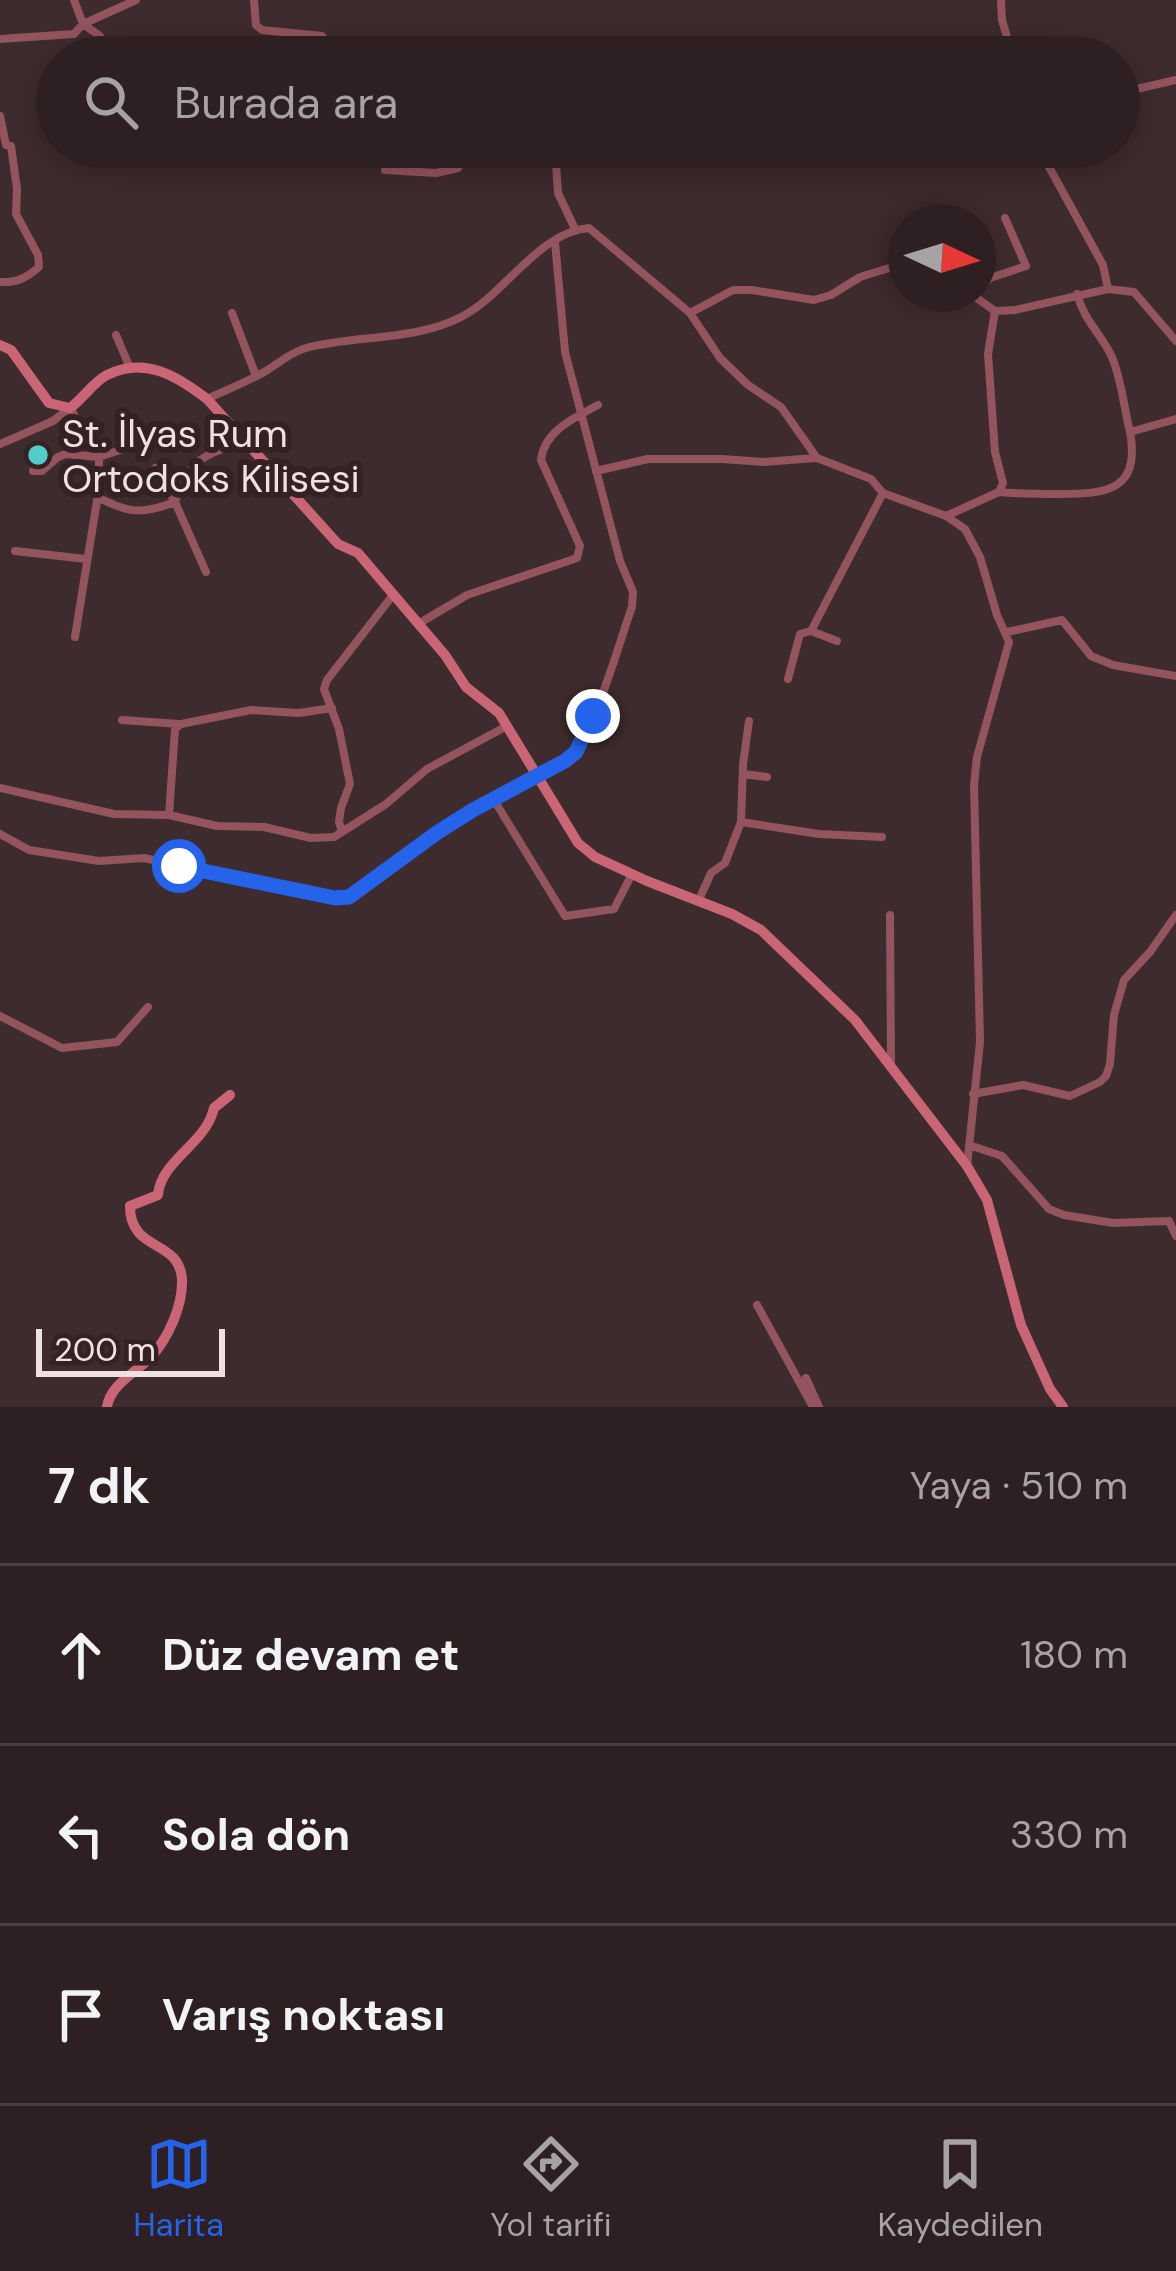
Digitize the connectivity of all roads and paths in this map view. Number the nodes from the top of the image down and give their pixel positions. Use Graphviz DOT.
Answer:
graph roads {
  1 [pos="74,0"];
  2 [pos="136,0"];
  3 [pos="254,0"];
  4 [pos="1001,0"];
  5 [pos="83,24"];
  6 [pos="44,36"];
  7 [pos="100,36"];
  8 [pos="322,36"];
  9 [pos="1006,36"];
  10 [pos="36,37"];
  11 [pos="0,39"];
  12 [pos="1176,80"];
  13 [pos="1140,88"];
  14 [pos="0,116"];
  15 [pos="458,168"];
  16 [pos="556,168"];
  17 [pos="1049,168"];
  18 [pos="385,170"];
  19 [pos="1005,218"];
  20 [pos="575,229"];
  21 [pos="555,242"];
  22 [pos="888,268"];
  23 [pos="996,276"];
  24 [pos="0,281"];
  25 [pos="1108,289"];
  26 [pos="1077,294"];
  27 [pos="996,311"];
  28 [pos="995,312"];
  29 [pos="232,313"];
  30 [pos="690,313"];
  31 [pos="116,335"];
  32 [pos="1176,340"];
  33 [pos="0,345"];
  34 [pos="130,369"];
  35 [pos="256,376"];
  36 [pos="207,399"];
  37 [pos="598,405"];
  38 [pos="70,408"];
  39 [pos="581,414"];
  40 [pos="1176,419"];
  41 [pos="1130,432"];
  42 [pos="140,438"];
  43 [pos="0,444"];
  44 [pos="248,444"];
  45 [pos="99,457"];
  46 [pos="817,458"];
  47 [pos="155,468"];
  48 [pos="33,470"];
  49 [pos="596,471"];
  50 [pos="1000,492"];
  51 [pos="884,493"];
  52 [pos="97,497"];
  53 [pos="175,502"];
  54 [pos="946,516"];
  55 [pos="15,551"];
  56 [pos="86,559"];
  57 [pos="206,572"];
  58 [pos="393,596"];
  59 [pos="417,625"];
  60 [pos="811,631"];
  61 [pos="1006,632"];
  62 [pos="75,637"];
  63 [pos="837,641"];
  64 [pos="1176,676"];
  65 [pos="788,679"];
  66 [pos="332,708"];
  67 [pos="122,720"];
  68 [pos="749,721"];
  69 [pos="181,724"];
  70 [pos="507,726"];
  71 [pos="743,774"];
  72 [pos="537,776"];
  73 [pos="767,777"];
  74 [pos="0,788"];
  75 [pos="494,800"];
  76 [pos="169,815"];
  77 [pos="741,822"];
  78 [pos="342,832"];
  79 [pos="0,834"];
  80 [pos="882,837"];
  81 [pos="632,874"];
  82 [pos="698,902"];
  83 [pos="890,915"];
  84 [pos="1176,915"];
  85 [pos="148,1006"];
  86 [pos="0,1016"];
  87 [pos="891,1064"];
  88 [pos="973,1094"];
  89 [pos="230,1095"];
  90 [pos="969,1144"];
  91 [pos="967,1166"];
  92 [pos="1173,1217"];
  93 [pos="1176,1236"];
  94 [pos="757,1305"];
  95 [pos="806,1378"];
  96 [pos="106,1407"];
  97 [pos="816,1407"];
  98 [pos="1063,1407"];
  1 -- 5 [label="street"];
  2 -- 5 [label="street"];
  3 -- 8 [label="street"];
  4 -- 9 [label="street"];
  5 -- 6 [label="street"];
  5 -- 7 [label="street"];
  10 -- 11 [label="street"];
  12 -- 13 [label="street"];
  14 -- 24 [label="street"];
  15 -- 18 [label="street"];
  16 -- 20 [label="street"];
  17 -- 25 [label="street"];
  19 -- 23 [label="street"];
  20 -- 21 [label="street"];
  20 -- 30 [label="street"];
  21 -- 35 [label="street"];
  21 -- 39 [label="street"];
  22 -- 30 [label="street"];
  25 -- 26 [label="street"];
  25 -- 32 [label="street"];
  26 -- 27 [label="street"];
  26 -- 41 [label="street"];
  28 -- 50 [label="street"];
  29 -- 35 [label="street"];
  30 -- 46 [label="street"];
  31 -- 34 [label="street"];
  33 -- 38 [label="street"];
  34 -- 36 [label="street"];
  34 -- 38 [label="street"];
  35 -- 36 [label="street"];
  36 -- 44 [label="street"];
  37 -- 39 [label="street"];
  38 -- 43 [label="street"];
  38 -- 45 [label="street"];
  39 -- 49 [label="street"];
  39 -- 59 [label="street"];
  40 -- 41 [label="street"];
  41 -- 50 [label="street"];
  42 -- 45 [label="street"];
  44 -- 53 [label="street"];
  44 -- 58 [label="street"];
  45 -- 48 [label="street"];
  45 -- 52 [label="street"];
  46 -- 49 [label="street"];
  46 -- 51 [label="street"];
  47 -- 53 [label="street"];
  49 -- 72 [label="street"];
  50 -- 54 [label="street"];
  51 -- 54 [label="street"];
  51 -- 60 [label="street"];
  52 -- 53 [label="street"];
  52 -- 56 [label="street"];
  53 -- 57 [label="street"];
  54 -- 61 [label="street"];
  55 -- 56 [label="street"];
  56 -- 62 [label="street"];
  58 -- 59 [label="street"];
  58 -- 66 [label="street"];
  59 -- 70 [label="street"];
  60 -- 63 [label="street"];
  60 -- 65 [label="street"];
  61 -- 64 [label="street"];
  61 -- 88 [label="street"];
  66 -- 69 [label="street"];
  66 -- 78 [label="street"];
  67 -- 69 [label="street"];
  68 -- 71 [label="street"];
  69 -- 76 [label="street"];
  70 -- 72 [label="street"];
  70 -- 78 [label="street"];
  71 -- 73 [label="street"];
  71 -- 77 [label="street"];
  72 -- 75 [label="street"];
  72 -- 81 [label="street"];
  74 -- 76 [label="street"];
  75 -- 79 [label="street"];
  75 -- 81 [label="street"];
  76 -- 78 [label="street"];
  77 -- 80 [label="street"];
  77 -- 82 [label="street"];
  81 -- 82 [label="street"];
  82 -- 87 [label="street"];
  83 -- 87 [label="street"];
  84 -- 88 [label="street"];
  85 -- 86 [label="street"];
  87 -- 91 [label="street"];
  88 -- 90 [label="street"];
  89 -- 96 [label="street"];
  90 -- 91 [label="street"];
  90 -- 92 [label="street"];
  91 -- 98 [label="street"];
  92 -- 93 [label="street"];
  94 -- 97 [label="street"];
  95 -- 97 [label="street"];
}
